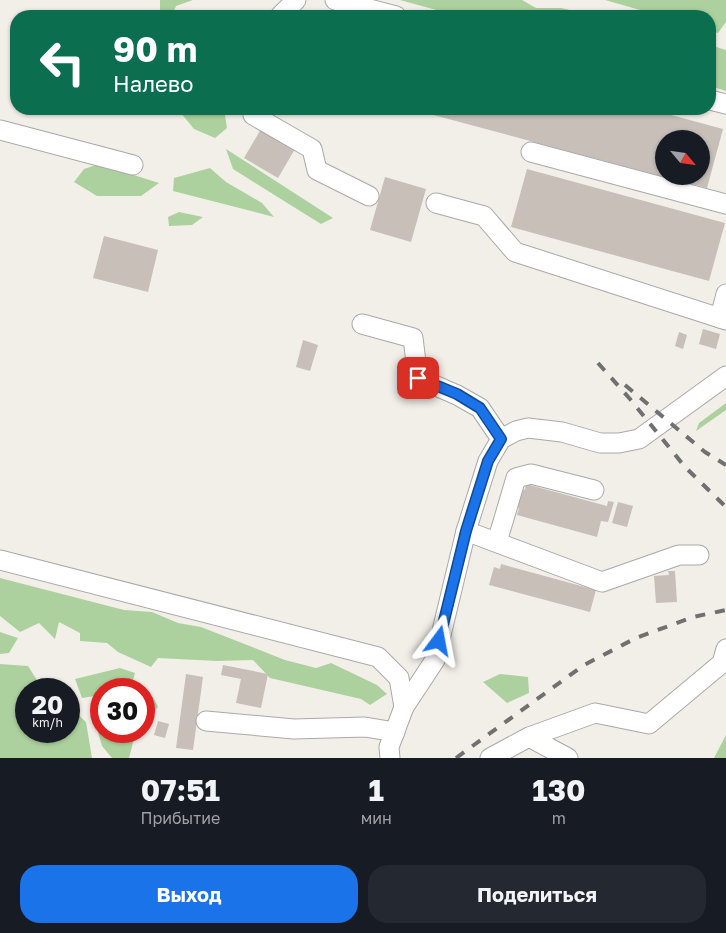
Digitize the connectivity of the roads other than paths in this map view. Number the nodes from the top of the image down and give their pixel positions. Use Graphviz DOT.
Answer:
graph roads {
  1 [pos="296,0"];
  2 [pos="335,0"];
  3 [pos="286,10"];
  4 [pos="373,10"];
  5 [pos="253,115"];
  6 [pos="0,130"];
  7 [pos="531,152"];
  8 [pos="133,165"];
  9 [pos="369,196"];
  10 [pos="436,203"];
  11 [pos="726,204"];
  12 [pos="726,294"];
  13 [pos="723,319"];
  14 [pos="362,324"];
  15 [pos="726,376"];
  16 [pos="501,439"];
  17 [pos="481,483"];
  18 [pos="513,490"];
  19 [pos="594,490"];
  20 [pos="466,531"];
  21 [pos="498,542"];
  22 [pos="698,555"];
  23 [pos="0,560"];
  24 [pos="726,648"];
  25 [pos="404,707"];
  26 [pos="206,721"];
  27 [pos="395,732"];
  28 [pos="529,737"];
  29 [pos="390,758"];
  30 [pos="490,758"];
  31 [pos="568,758"];
  1 -- 3 [label="street"];
  2 -- 4 [label="street"];
  5 -- 9 [label="street"];
  6 -- 8 [label="street"];
  7 -- 11 [label="street"];
  10 -- 13 [label="street"];
  12 -- 13 [label="street"];
  14 -- 16 [label="street"];
  15 -- 16 [label="street"];
  16 -- 17 [label="street"];
  17 -- 18 [label="street"];
  17 -- 20 [label="street"];
  18 -- 19 [label="street"];
  18 -- 21 [label="street"];
  20 -- 21 [label="street"];
  20 -- 25 [label="street"];
  21 -- 22 [label="street"];
  23 -- 25 [label="street"];
  24 -- 28 [label="street"];
  25 -- 27 [label="street"];
  26 -- 27 [label="street"];
  27 -- 29 [label="street"];
  28 -- 30 [label="street"];
  28 -- 31 [label="street"];
}
